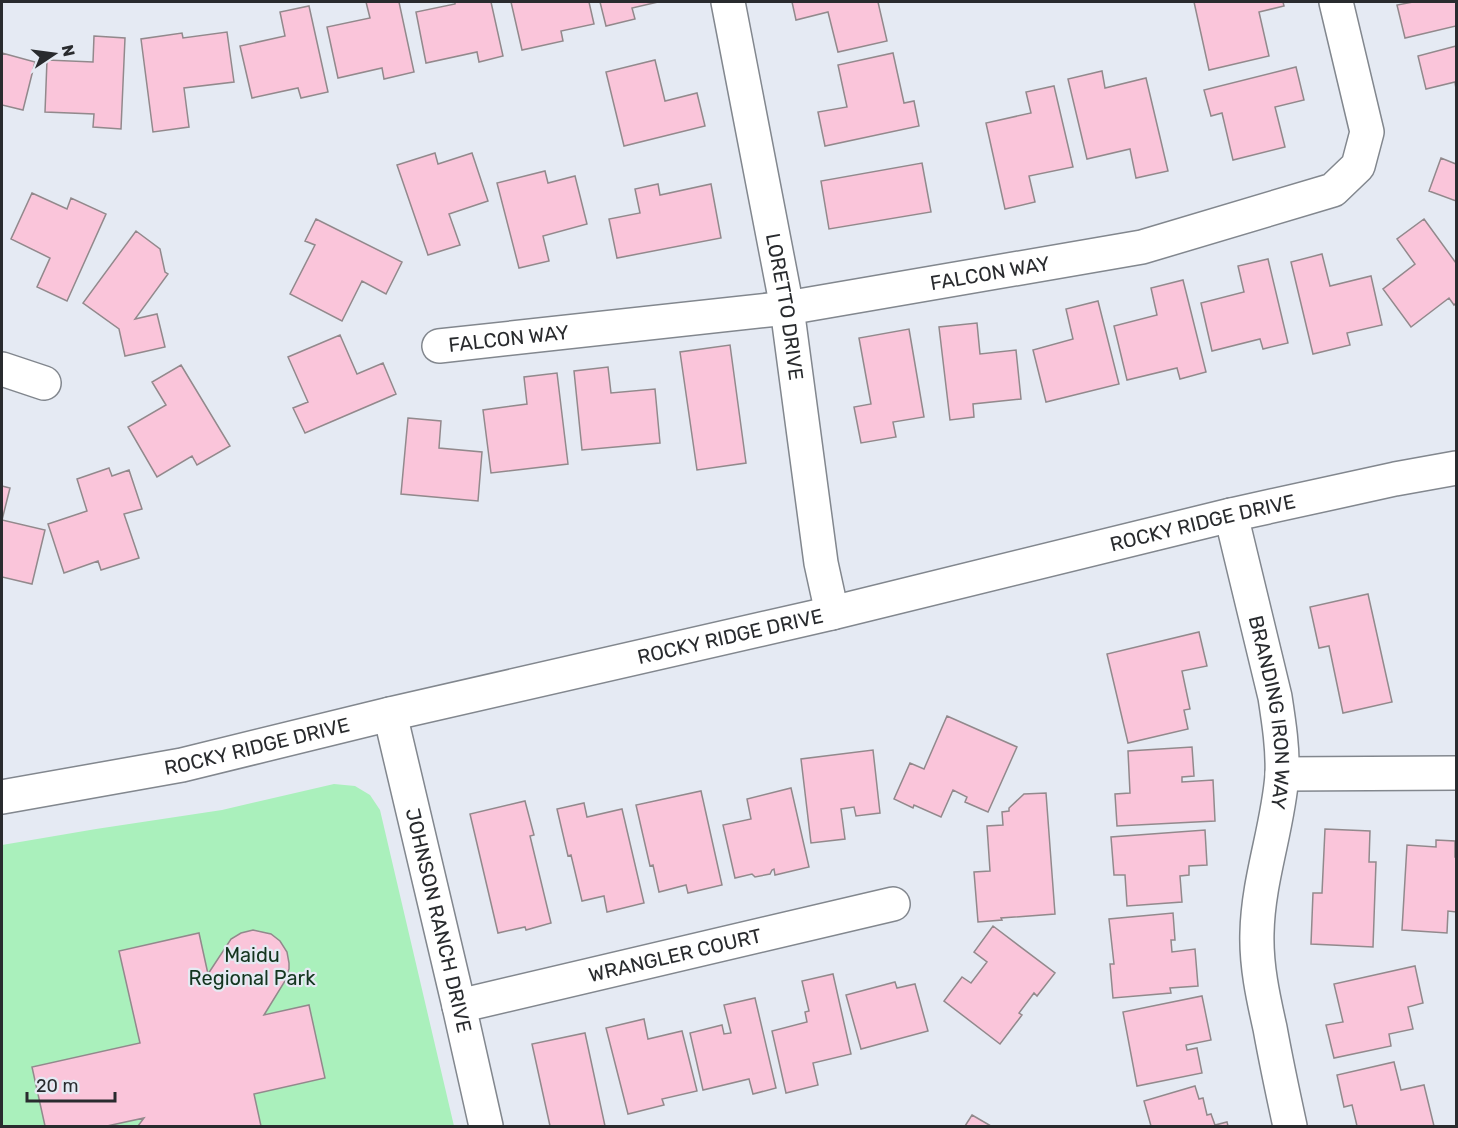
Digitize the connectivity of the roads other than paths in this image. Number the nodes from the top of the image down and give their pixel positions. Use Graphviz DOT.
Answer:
graph roads {
  1 [pos="728,2"];
  2 [pos="1336,2"];
  3 [pos="787,308"];
  4 [pos="439,346"];
  5 [pos="2,369"];
  6 [pos="44,384"];
  7 [pos="1456,468"];
  8 [pos="1231,515"];
  9 [pos="832,613"];
  10 [pos="390,714"];
  11 [pos="1456,773"];
  12 [pos="1282,774"];
  13 [pos="2,796"];
  14 [pos="893,904"];
  15 [pos="459,1006"];
  16 [pos="486,1126"];
  17 [pos="1290,1126"];
  1 -- 3 [label="street, LORETTO DRIVE"];
  2 -- 3 [label="street, FALCON WAY"];
  3 -- 4 [label="street, FALCON WAY"];
  3 -- 9 [label="street, LORETTO DRIVE"];
  5 -- 6 [label="street"];
  7 -- 8 [label="street, ROCKY RIDGE DRIVE"];
  8 -- 9 [label="street, ROCKY RIDGE DRIVE"];
  8 -- 12 [label="street, BRANDING IRON WAY"];
  9 -- 10 [label="street, ROCKY RIDGE DRIVE"];
  10 -- 13 [label="street, ROCKY RIDGE DRIVE"];
  10 -- 15 [label="street, JOHNSON RANCH DRIVE"];
  11 -- 12 [label="street"];
  12 -- 17 [label="street, BRANDING IRON WAY"];
  14 -- 15 [label="street, WRANGLER COURT"];
  15 -- 16 [label="street, JOHNSON RANCH DRIVE"];
}
